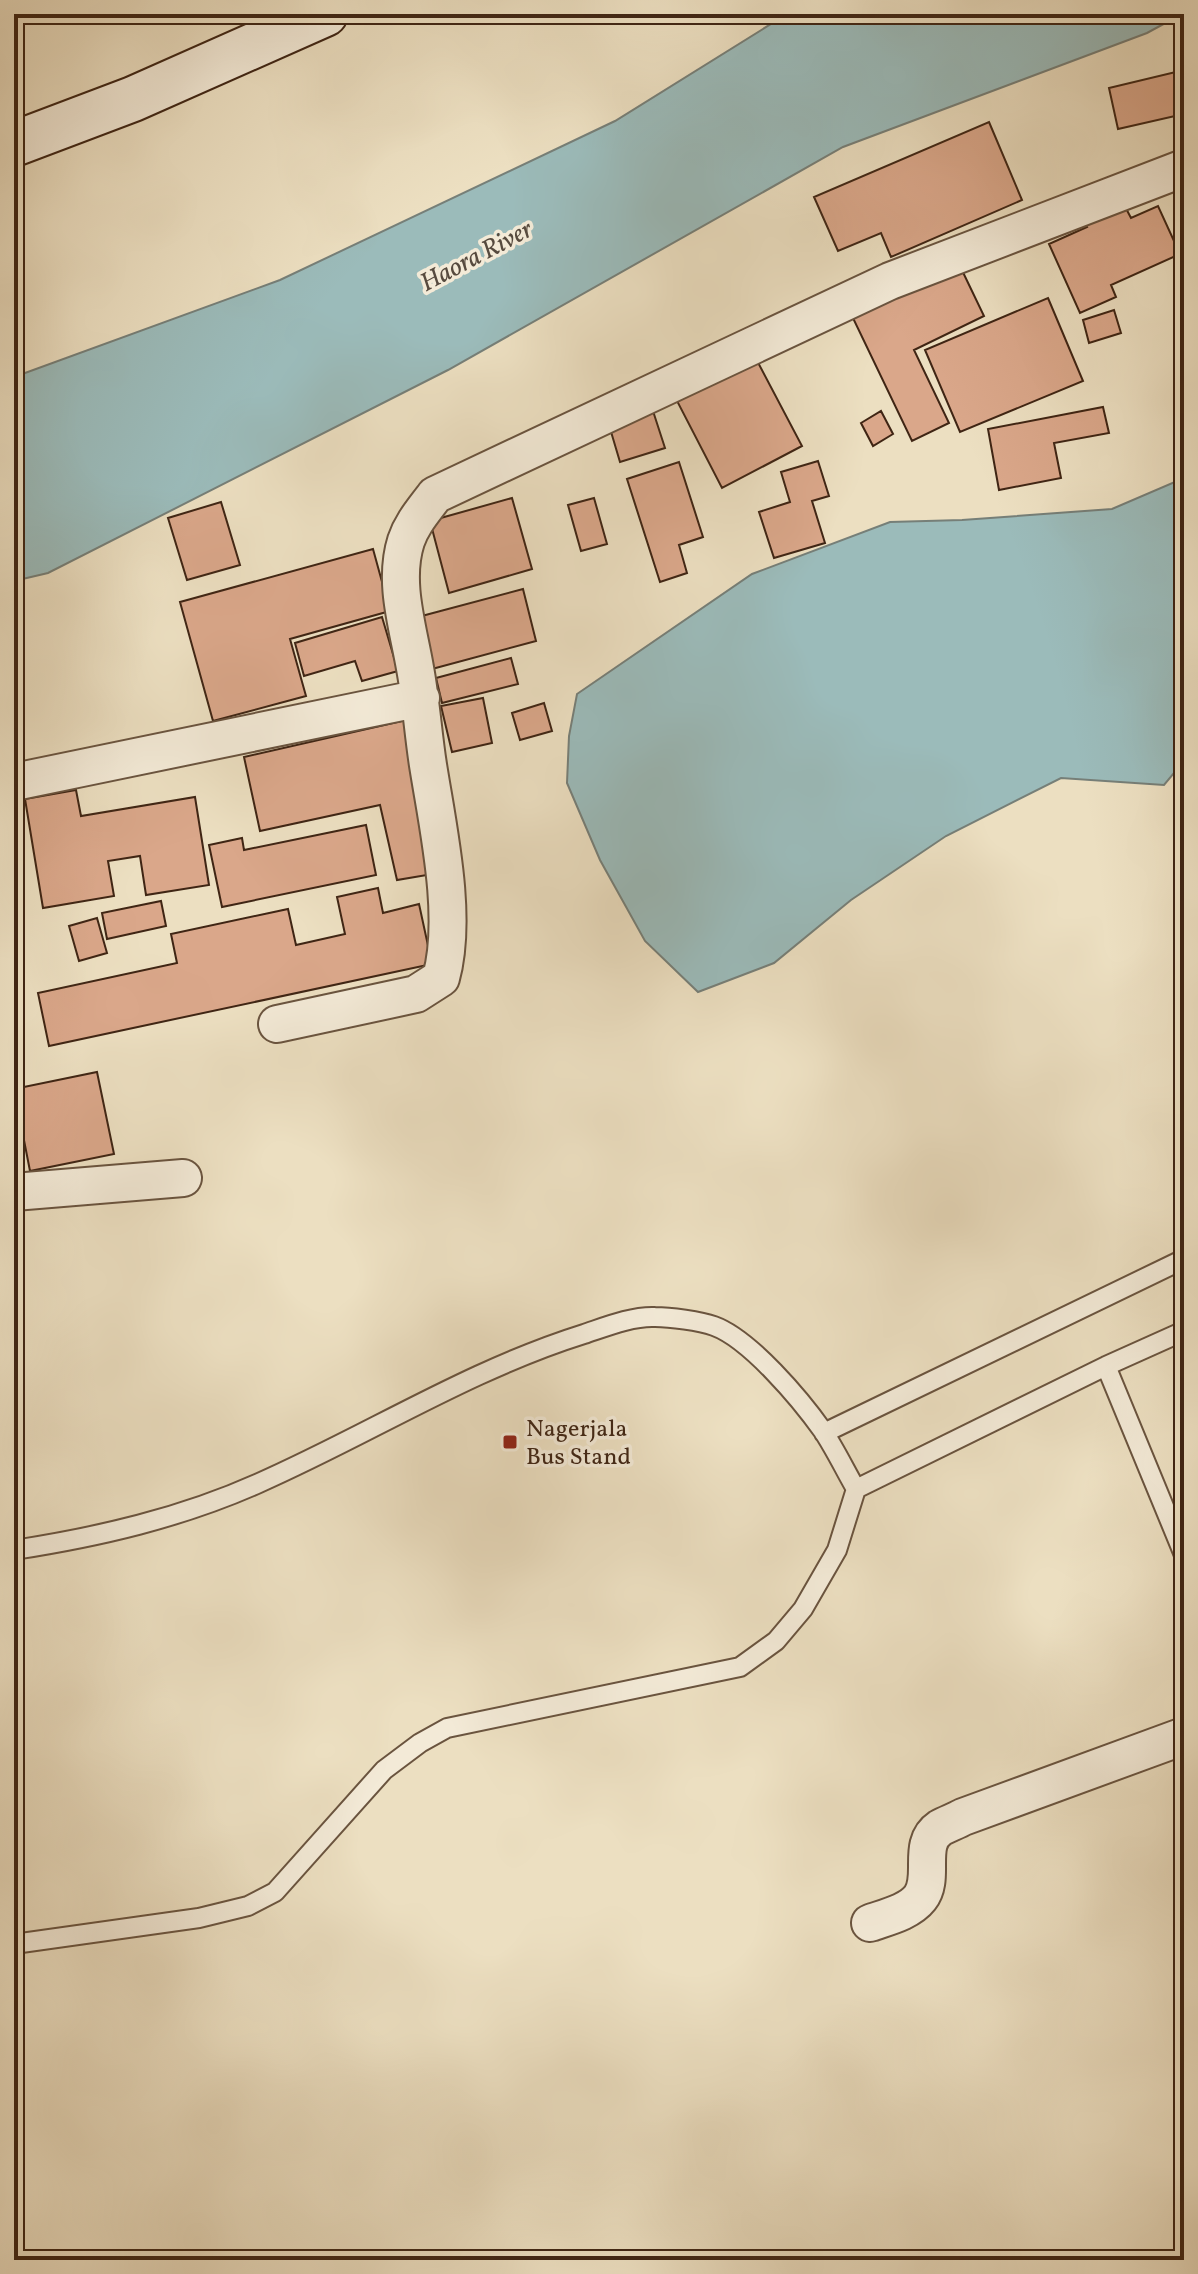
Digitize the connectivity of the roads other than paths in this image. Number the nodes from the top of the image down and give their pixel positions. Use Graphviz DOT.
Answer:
graph roads {
  1 [pos="325,14"];
  2 [pos="14,144"];
  3 [pos="1184,168"];
  4 [pos="421,698"];
  5 [pos="14,782"];
  6 [pos="277,1024"];
  7 [pos="183,1178"];
  8 [pos="14,1192"];
  9 [pos="1184,1259"];
  10 [pos="1184,1331"];
  11 [pos="1106,1366"];
  12 [pos="824,1433"];
  13 [pos="856,1489"];
  14 [pos="14,1550"];
  15 [pos="1184,1555"];
  16 [pos="1184,1736"];
  17 [pos="870,1923"];
  18 [pos="14,1944"];
  1 -- 2 [label="street"];
  3 -- 4 [label="street"];
  4 -- 5 [label="street"];
  4 -- 6 [label="street"];
  7 -- 8 [label="street"];
  9 -- 12 [label="lane"];
  10 -- 11 [label="lane"];
  11 -- 13 [label="lane"];
  11 -- 15 [label="lane"];
  12 -- 13 [label="lane"];
  12 -- 14 [label="lane"];
  13 -- 18 [label="lane"];
  16 -- 17 [label="street"];
}
